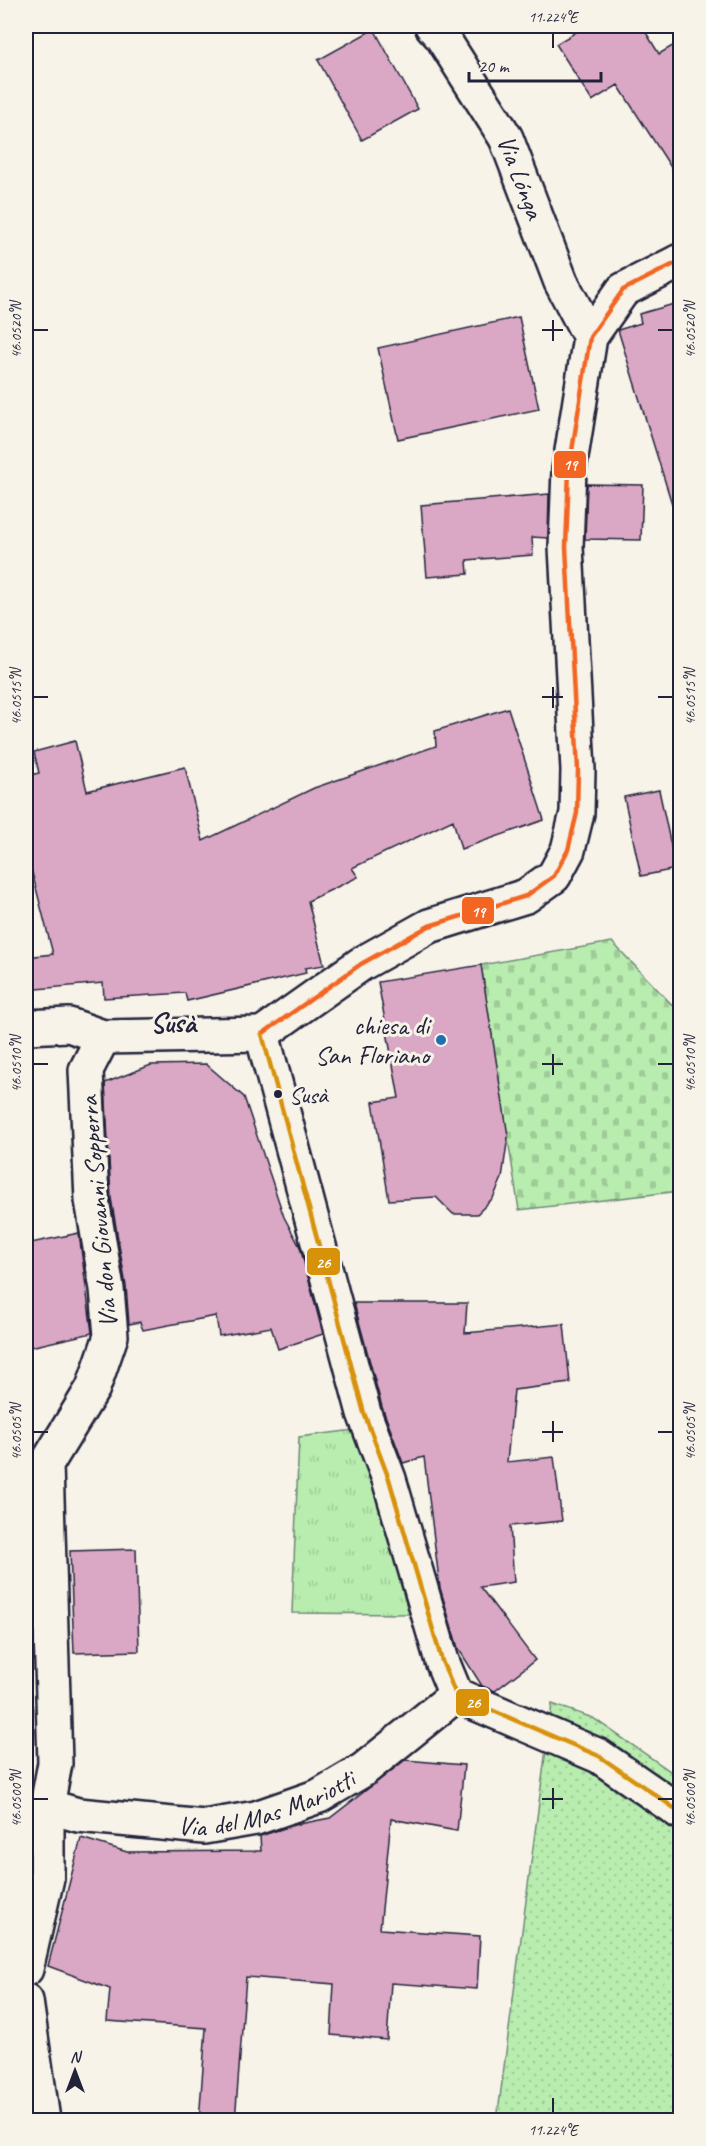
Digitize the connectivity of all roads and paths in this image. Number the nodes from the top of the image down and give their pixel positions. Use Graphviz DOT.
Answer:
graph roads {
  1 [pos="432,26"];
  2 [pos="681,261"];
  3 [pos="590,337"];
  4 [pos="26,1027"];
  5 [pos="262,1034"];
  6 [pos="103,1037"];
  7 [pos="32,1463"];
  8 [pos="456,1695"];
  9 [pos="36,1812"];
  10 [pos="681,1812"];
  11 [pos="26,1968"];
  12 [pos="26,2001"];
  13 [pos="43,2121"];
  1 -- 3 [label="street, Via Lónga"];
  2 -- 3 [label="street"];
  3 -- 5 [label="street"];
  4 -- 6 [label="street"];
  5 -- 6 [label="street"];
  5 -- 8 [label="street"];
  6 -- 7 [label="street, Via don Giovanni Sopperra"];
  7 -- 9 [label="street, Via don Giovanni Sopperra"];
  8 -- 9 [label="street, Via del Mas Mariotti"];
  8 -- 10 [label="street"];
  9 -- 11 [label="street, Via don Giovanni Sopperra"];
  12 -- 13 [label="street"];
}
